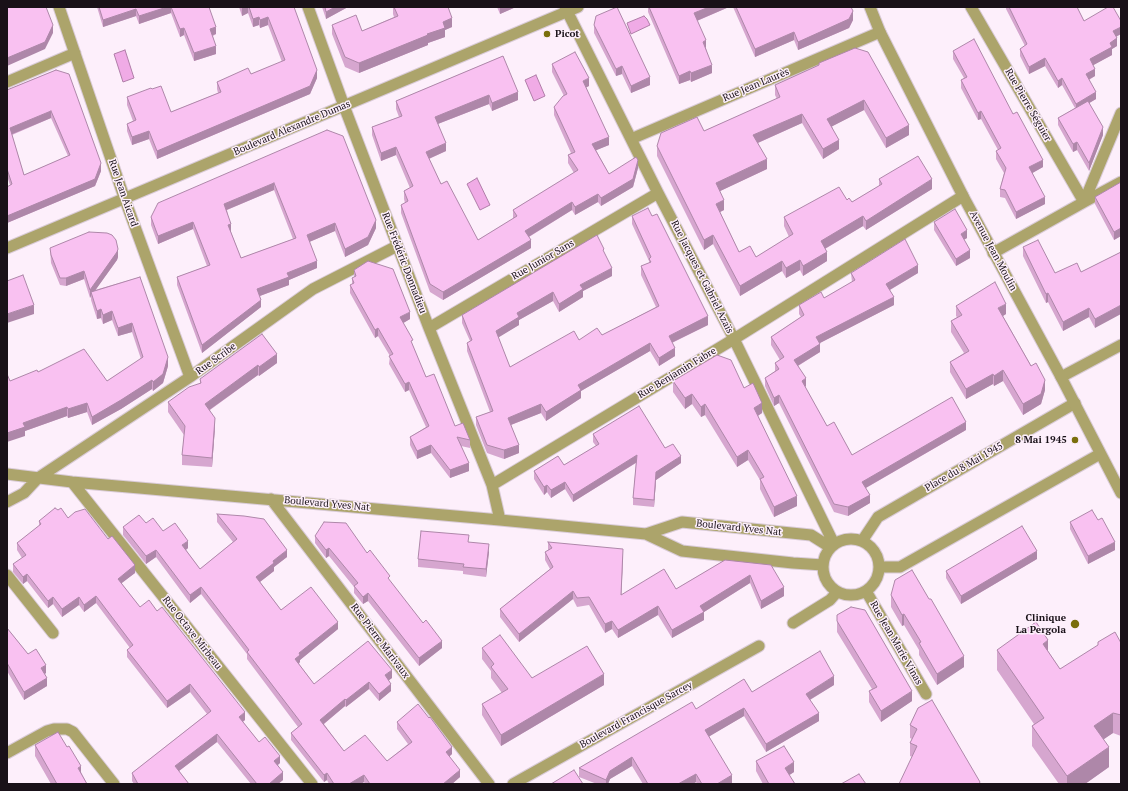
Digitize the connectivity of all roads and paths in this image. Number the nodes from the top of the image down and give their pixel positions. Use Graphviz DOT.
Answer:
graph roads {
  1 [pos="59,7"];
  2 [pos="308,7"];
  3 [pos="578,7"];
  4 [pos="870,7"];
  5 [pos="971,7"];
  6 [pos="566,9"];
  7 [pos="880,32"];
  8 [pos="75,53"];
  9 [pos="7,82"];
  10 [pos="344,106"];
  11 [pos="1121,113"];
  12 [pos="631,139"];
  13 [pos="1121,182"];
  14 [pos="658,193"];
  15 [pos="963,196"];
  16 [pos="124,197"];
  17 [pos="1084,202"];
  18 [pos="397,246"];
  19 [pos="7,248"];
  20 [pos="993,253"];
  21 [pos="429,328"];
  22 [pos="734,338"];
  23 [pos="1121,345"];
  24 [pos="1061,376"];
  25 [pos="190,377"];
  26 [pos="1075,403"];
  27 [pos="1100,454"];
  28 [pos="7,474"];
  29 [pos="38,478"];
  30 [pos="72,482"];
  31 [pos="492,485"];
  32 [pos="1121,493"];
  33 [pos="271,499"];
  34 [pos="7,502"];
  35 [pos="500,520"];
  36 [pos="646,534"];
  37 [pos="862,541"];
  38 [pos="832,546"];
  39 [pos="823,565"];
  40 [pos="879,567"];
  41 [pos="7,575"];
  42 [pos="866,591"];
  43 [pos="837,592"];
  44 [pos="793,623"];
  45 [pos="53,633"];
  46 [pos="759,646"];
  47 [pos="926,694"];
  48 [pos="7,753"];
  49 [pos="114,784"];
  50 [pos="312,784"];
  51 [pos="489,784"];
  52 [pos="513,784"];
  1 -- 8 [label="street, Rue Jean Aicard"];
  2 -- 10 [label="street, Rue Frédéric Donnadieu"];
  3 -- 6 [label="street, Boulevard Alexandre Dumas"];
  4 -- 7 [label="street, Avenue Jean Moulin"];
  5 -- 17 [label="street, Rue Pierre Séguier"];
  6 -- 10 [label="street, Boulevard Alexandre Dumas"];
  6 -- 12 [label="street, Rue Jacques et Gabriel Azaïs"];
  7 -- 12 [label="street, Rue Jean Laurès"];
  7 -- 15 [label="street, Avenue Jean Moulin"];
  8 -- 9 [label="street"];
  8 -- 16 [label="street, Rue Jean Aicard"];
  10 -- 16 [label="street, Boulevard Alexandre Dumas"];
  10 -- 18 [label="street, Rue Frédéric Donnadieu"];
  11 -- 17 [label="street"];
  12 -- 14 [label="street, Rue Jacques et Gabriel Azaïs"];
  13 -- 17 [label="street"];
  14 -- 21 [label="street, Rue Junior Sans"];
  14 -- 22 [label="street, Rue Jacques et Gabriel Azaïs"];
  15 -- 20 [label="street, Avenue Jean Moulin"];
  15 -- 22 [label="street, Rue Benjamin Fabre"];
  16 -- 19 [label="street, Boulevard Alexandre Dumas"];
  16 -- 25 [label="street, Rue Jean Aicard"];
  17 -- 20 [label="street"];
  18 -- 21 [label="street, Rue Frédéric Donnadieu"];
  18 -- 25 [label="street, Rue Scribe"];
  20 -- 24 [label="street, Avenue Jean Moulin"];
  21 -- 31 [label="street, Rue Frédéric Donnadieu"];
  22 -- 31 [label="street, Rue Benjamin Fabre"];
  22 -- 38 [label="street, Rue Jacques et Gabriel Azaïs"];
  23 -- 24 [label="street"];
  24 -- 26 [label="street, Avenue Jean Moulin"];
  25 -- 29 [label="street, Rue Scribe"];
  26 -- 27 [label="street, Avenue Jean Moulin"];
  26 -- 37 [label="street, Place du 8 Mai 1945"];
  27 -- 32 [label="street, Avenue Jean Moulin"];
  27 -- 40 [label="street"];
  28 -- 29 [label="street, Boulevard Yves Nat"];
  29 -- 30 [label="street, Boulevard Yves Nat"];
  29 -- 34 [label="street, Rue Scribe"];
  30 -- 33 [label="street, Boulevard Yves Nat"];
  30 -- 50 [label="street, Rue Octave Mirbeau"];
  31 -- 35 [label="street, Rue Frédéric Donnadieu"];
  33 -- 35 [label="street, Boulevard Yves Nat"];
  33 -- 51 [label="street, Rue Pierre Marivaux"];
  35 -- 36 [label="street, Boulevard Yves Nat"];
  36 -- 38 [label="street, Boulevard Yves Nat"];
  36 -- 39 [label="street, Boulevard Yves Nat"];
  37 -- 38 [label="street"];
  37 -- 40 [label="street"];
  38 -- 39 [label="street"];
  39 -- 43 [label="street"];
  40 -- 42 [label="street"];
  41 -- 45 [label="street"];
  42 -- 43 [label="street"];
  42 -- 47 [label="street, Rue Jean Marie Vinas"];
  43 -- 44 [label="street"];
  46 -- 52 [label="street, Boulevard Francisque Sarcey"];
  48 -- 49 [label="street"];
}
